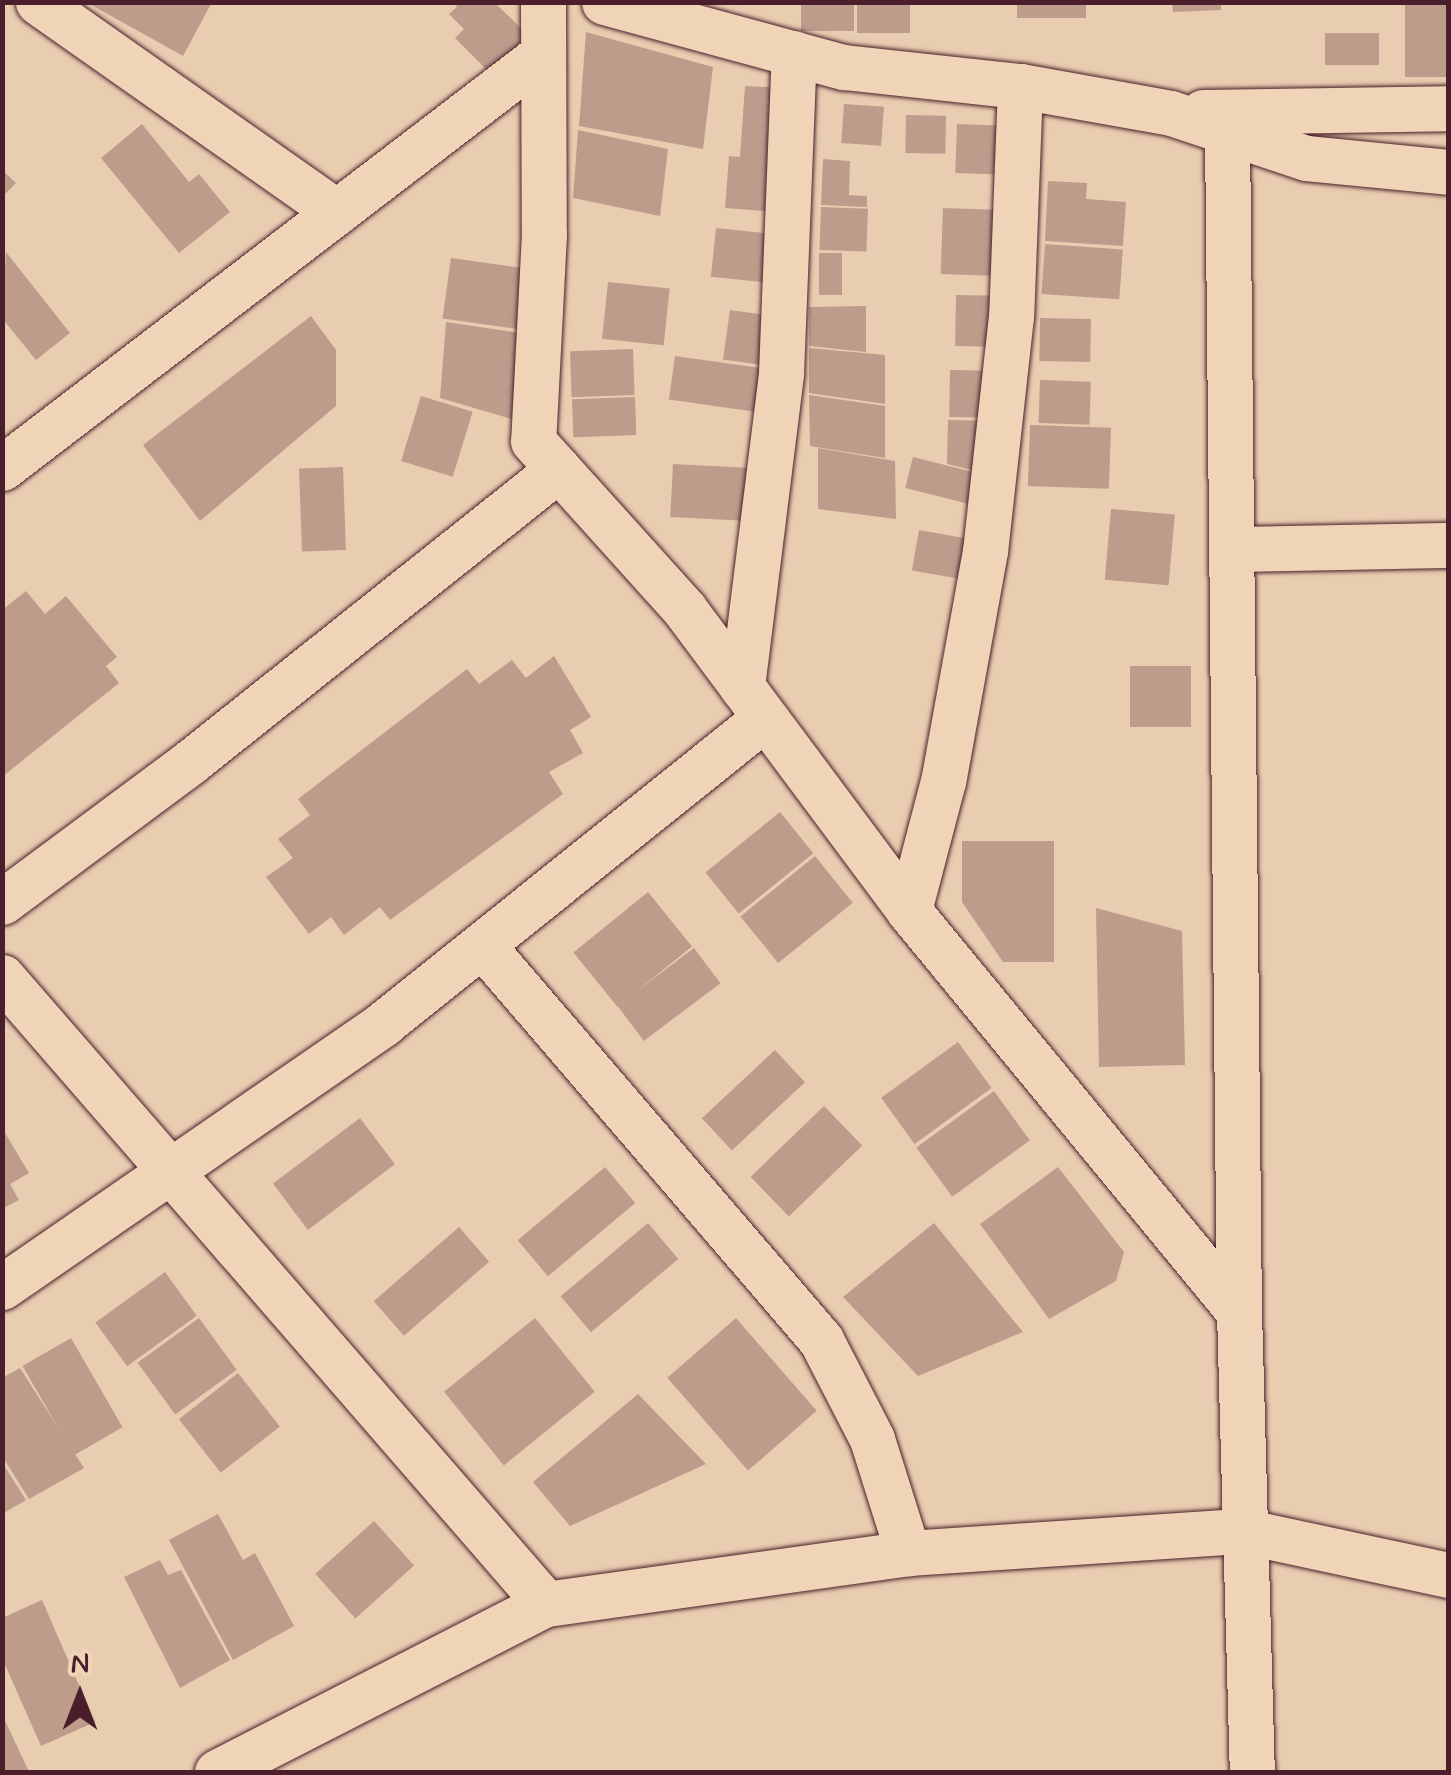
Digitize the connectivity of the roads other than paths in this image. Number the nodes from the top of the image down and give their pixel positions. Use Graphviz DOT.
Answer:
graph roads {
  1 [pos="38,2"];
  2 [pos="543,2"];
  3 [pos="604,2"];
  4 [pos="714,17"];
  5 [pos="794,53"];
  6 [pos="543,54"];
  7 [pos="1020,86"];
  8 [pos="1448,108"];
  9 [pos="1171,114"];
  10 [pos="1227,132"];
  11 [pos="1448,172"];
  12 [pos="337,212"];
  13 [pos="2,468"];
  14 [pos="558,469"];
  15 [pos="1448,546"];
  16 [pos="1234,549"];
  17 [pos="754,703"];
  18 [pos="2,902"];
  19 [pos="909,911"];
  20 [pos="482,945"];
  21 [pos="2,976"];
  22 [pos="172,1170"];
  23 [pos="2,1287"];
  24 [pos="1239,1312"];
  25 [pos="1243,1531"];
  26 [pos="908,1553"];
  27 [pos="1448,1575"];
  28 [pos="546,1604"];
  29 [pos="217,1772"];
  30 [pos="1252,1772"];
  1 -- 12 [label="street"];
  2 -- 6 [label="street"];
  3 -- 4 [label="street"];
  4 -- 5 [label="street"];
  5 -- 7 [label="street"];
  5 -- 17 [label="street"];
  6 -- 12 [label="street"];
  6 -- 14 [label="street"];
  7 -- 9 [label="street"];
  7 -- 19 [label="street"];
  8 -- 9 [label="street"];
  9 -- 10 [label="street"];
  10 -- 11 [label="street"];
  10 -- 16 [label="street"];
  12 -- 13 [label="street"];
  14 -- 17 [label="street"];
  14 -- 18 [label="street"];
  15 -- 16 [label="street"];
  16 -- 24 [label="street"];
  17 -- 19 [label="street"];
  17 -- 20 [label="street"];
  19 -- 24 [label="street"];
  20 -- 22 [label="street"];
  20 -- 26 [label="street"];
  21 -- 22 [label="street"];
  22 -- 23 [label="street"];
  22 -- 28 [label="street"];
  24 -- 25 [label="street"];
  25 -- 26 [label="street"];
  25 -- 27 [label="street"];
  25 -- 30 [label="street"];
  26 -- 28 [label="street"];
  28 -- 29 [label="street"];
}
